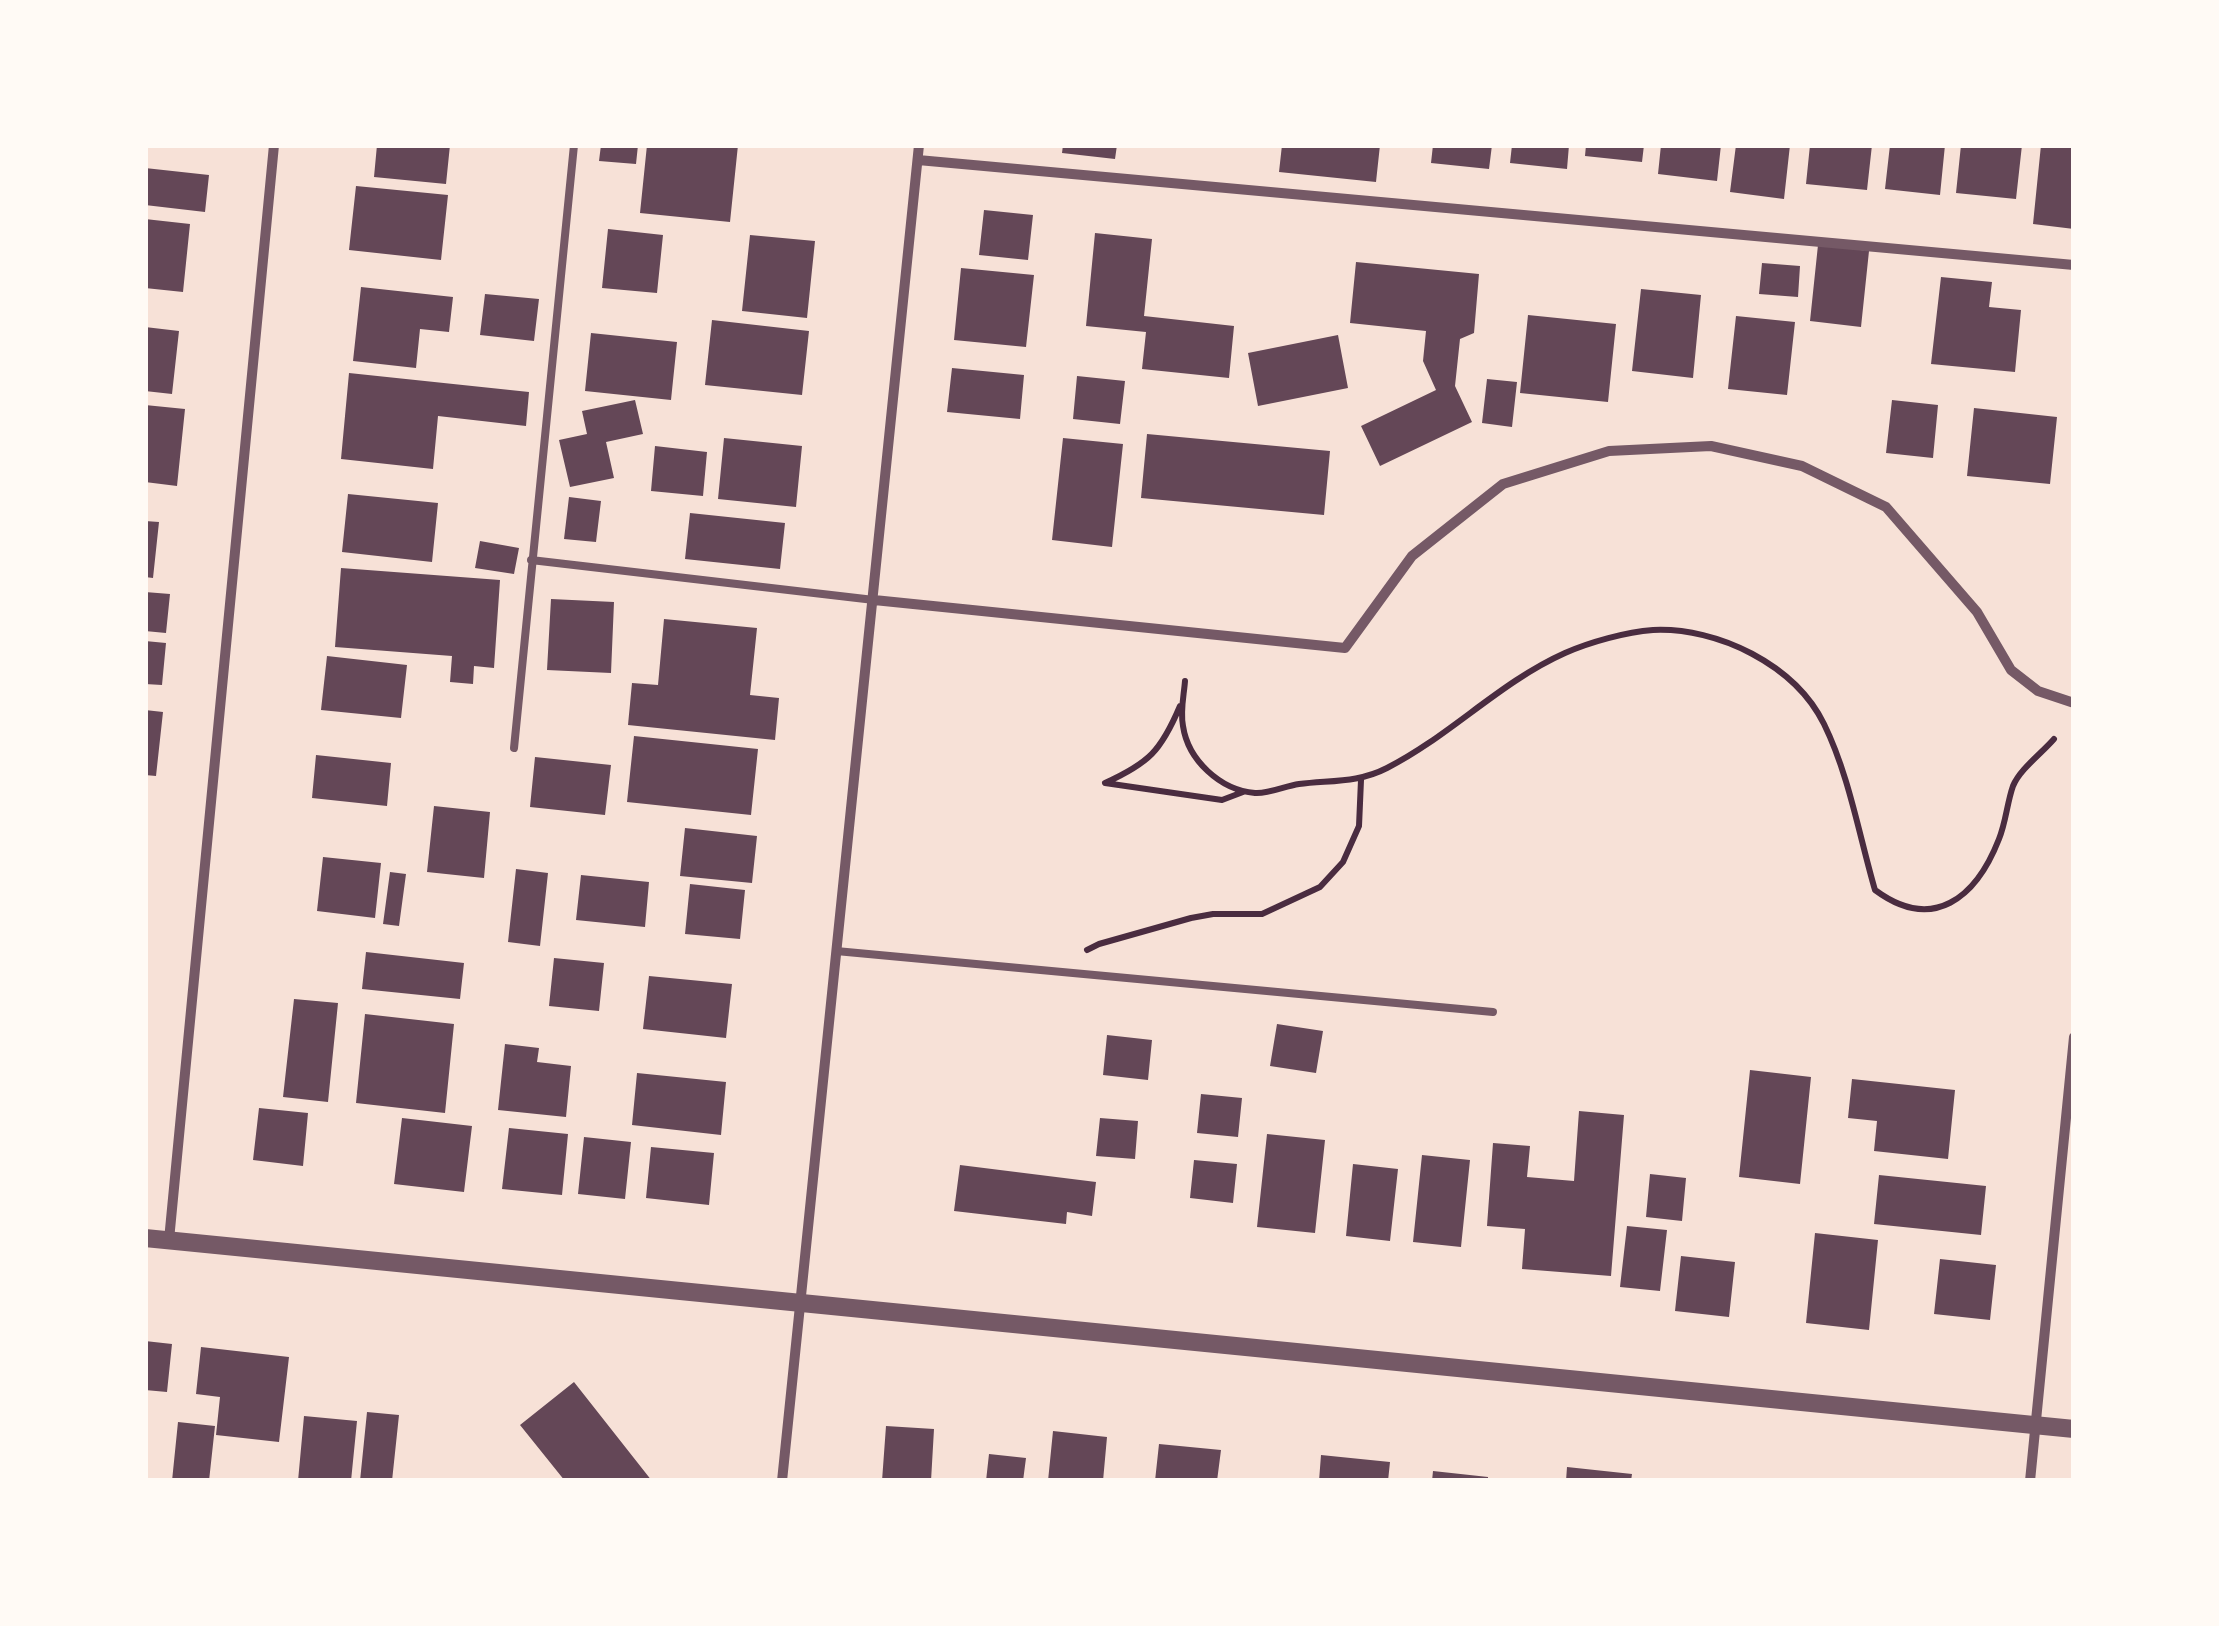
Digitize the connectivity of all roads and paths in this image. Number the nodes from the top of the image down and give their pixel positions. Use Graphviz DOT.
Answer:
graph roads {
  1 [pos="274,145"];
  2 [pos="574,145"];
  3 [pos="919,145"];
  4 [pos="918,160"];
  5 [pos="2074,264"];
  6 [pos="532,560"];
  7 [pos="874,600"];
  8 [pos="1185,680"];
  9 [pos="1183,700"];
  10 [pos="2074,703"];
  11 [pos="2054,739"];
  12 [pos="514,748"];
  13 [pos="1361,780"];
  14 [pos="1245,791"];
  15 [pos="836,951"];
  16 [pos="1083,952"];
  17 [pos="1493,1012"];
  18 [pos="2074,1037"];
  19 [pos="145,1238"];
  20 [pos="168,1240"];
  21 [pos="803,1303"];
  22 [pos="2037,1425"];
  23 [pos="2074,1428"];
  24 [pos="782,1481"];
  25 [pos="2030,1481"];
  1 -- 20 [label="street"];
  2 -- 6 [label="lane"];
  3 -- 4 [label="street"];
  4 -- 5 [label="street"];
  4 -- 7 [label="street"];
  6 -- 7 [label="lane"];
  6 -- 12 [label="lane"];
  7 -- 10 [label="street"];
  7 -- 15 [label="street"];
  8 -- 9 [label="path"];
  9 -- 14 [label="path"];
  9 -- 14 [label="path"];
  11 -- 13 [label="path"];
  13 -- 14 [label="path"];
  13 -- 16 [label="path"];
  15 -- 17 [label="lane"];
  15 -- 21 [label="street"];
  18 -- 22 [label="street"];
  19 -- 20 [label="street"];
  20 -- 21 [label="street"];
  21 -- 22 [label="street"];
  21 -- 24 [label="street"];
  22 -- 23 [label="street"];
  22 -- 25 [label="street"];
}
